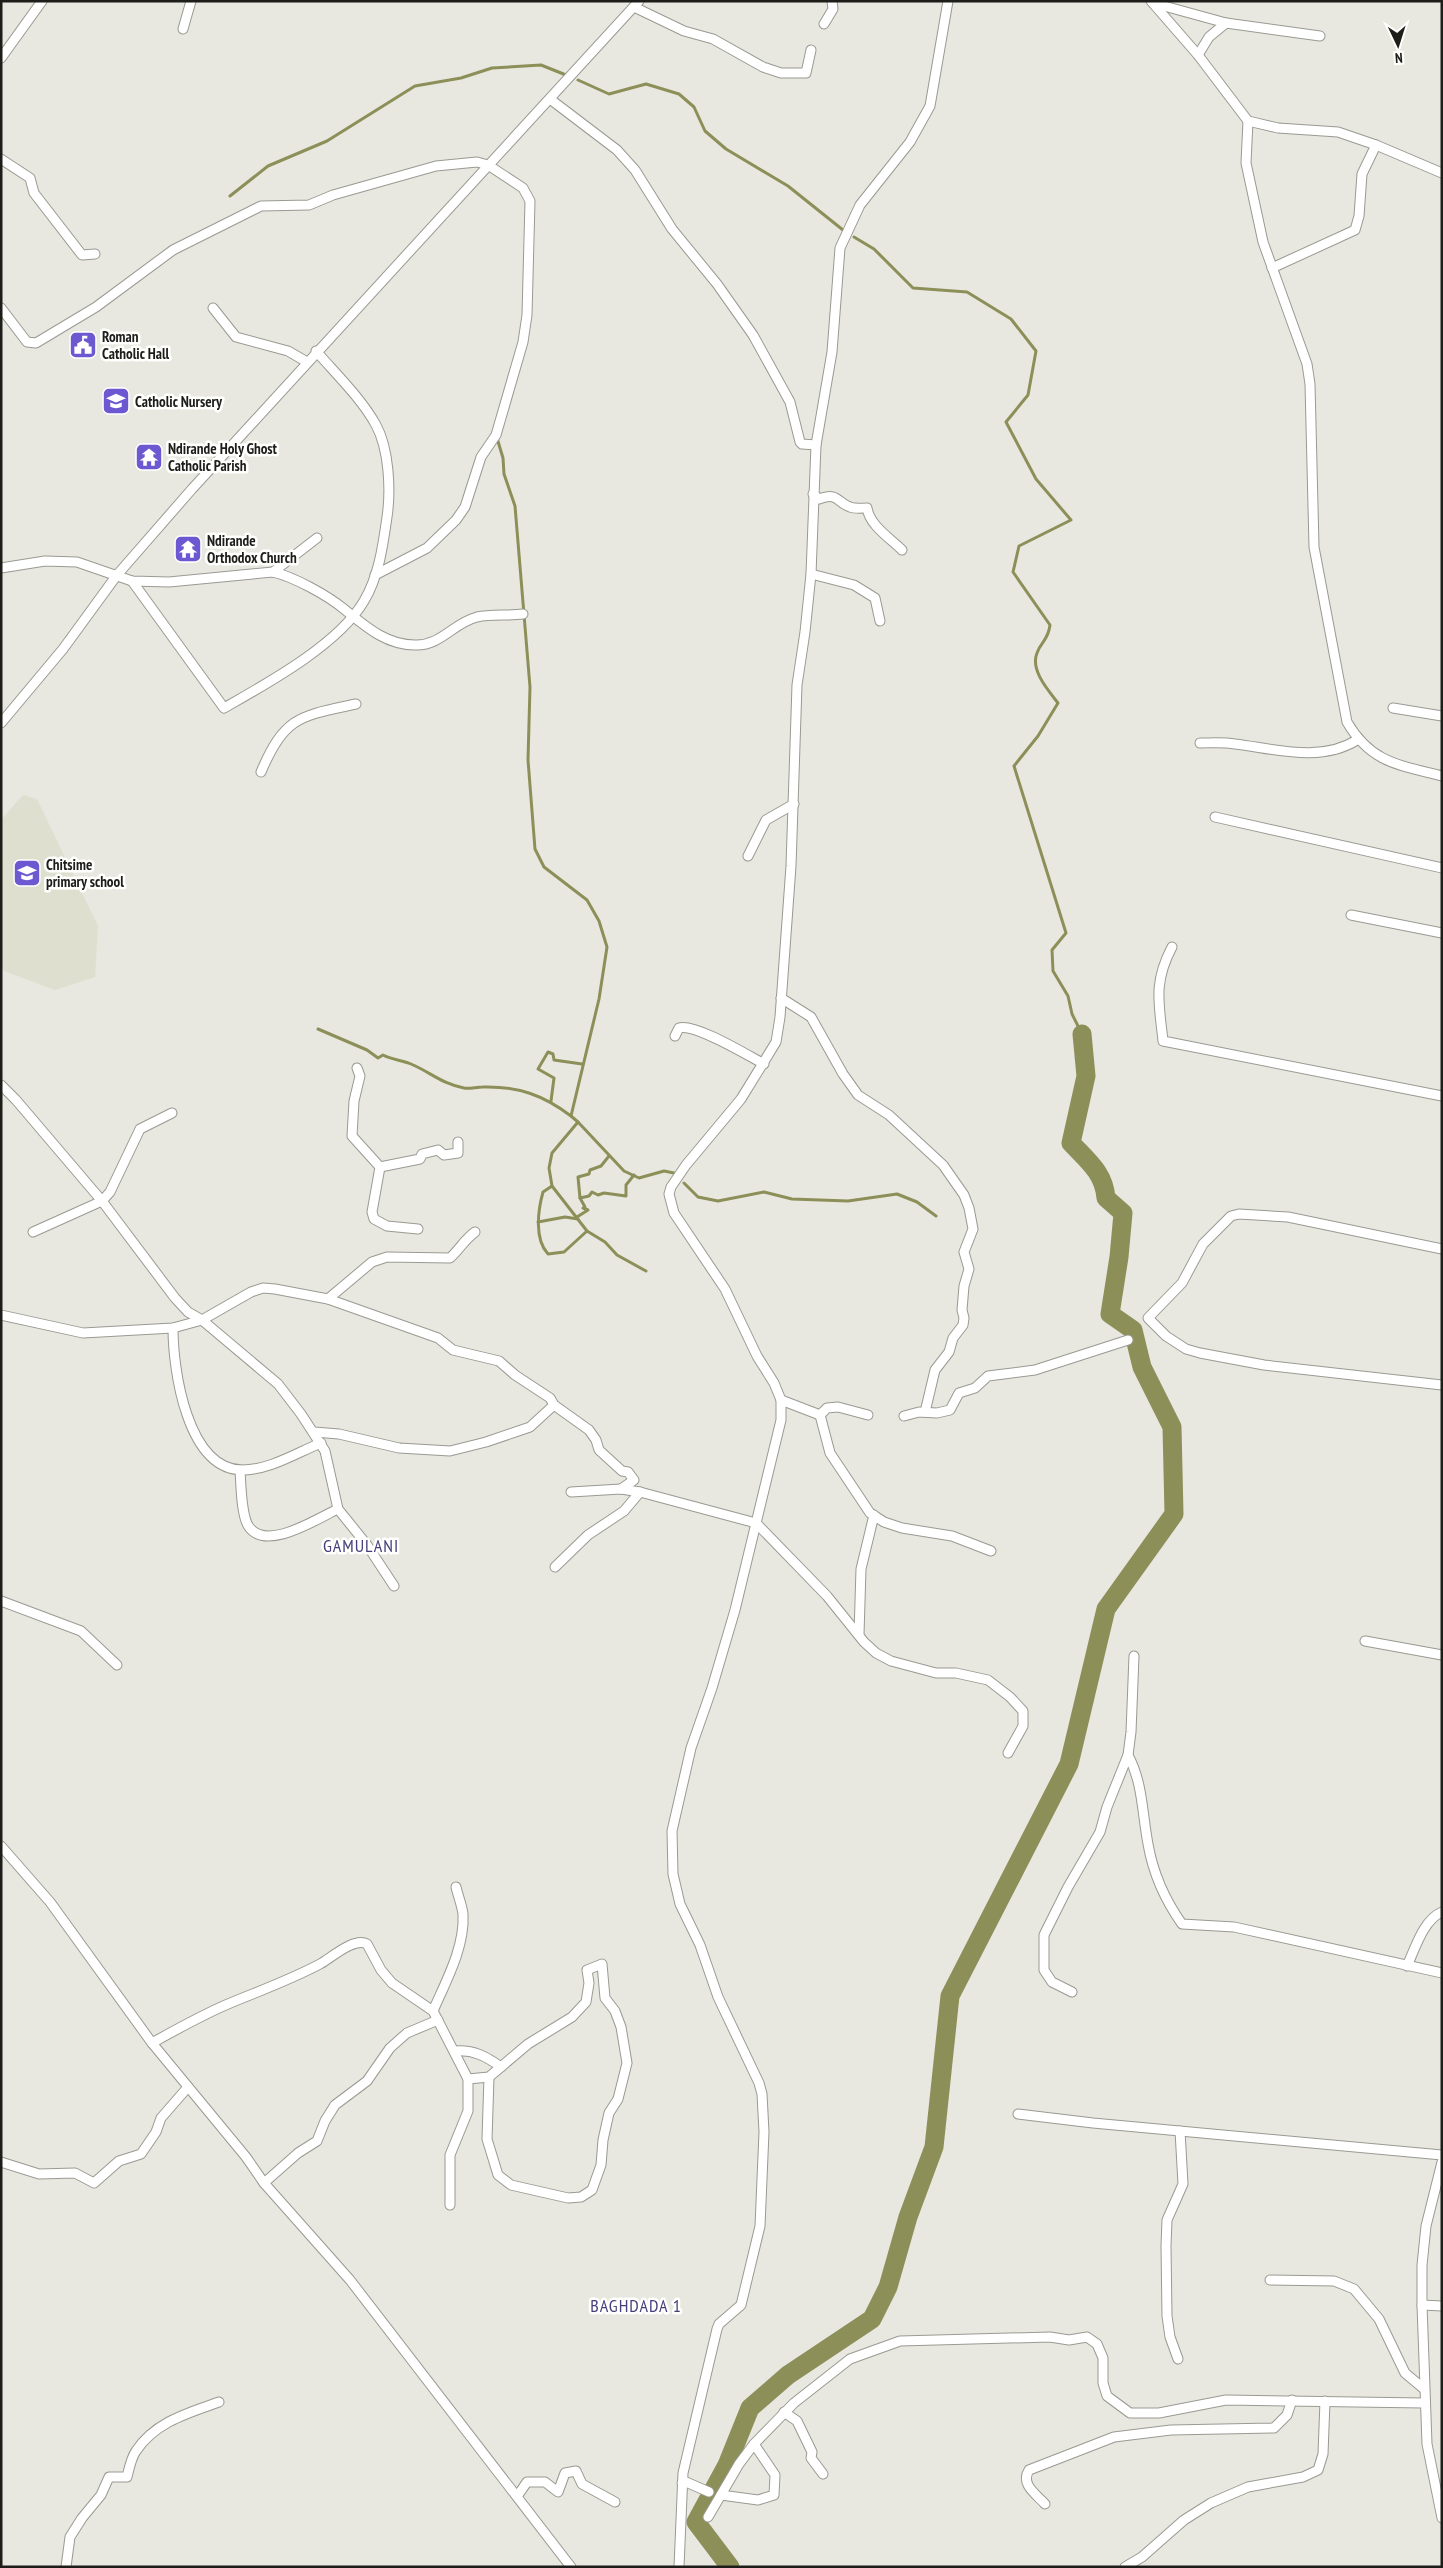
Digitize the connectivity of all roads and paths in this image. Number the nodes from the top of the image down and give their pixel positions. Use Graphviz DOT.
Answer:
graph roads {
  1 [pos="42,1"];
  2 [pos="191,1"];
  3 [pos="832,1"];
  4 [pos="948,1"];
  5 [pos="1151,2"];
  6 [pos="636,4"];
  7 [pos="1226,23"];
  8 [pos="824,24"];
  9 [pos="183,29"];
  10 [pos="1320,36"];
  11 [pos="811,50"];
  12 [pos="1198,55"];
  13 [pos="1,58"];
  14 [pos="550,99"];
  15 [pos="1248,121"];
  16 [pos="1376,145"];
  17 [pos="1,159"];
  18 [pos="488,165"];
  19 [pos="1442,173"];
  20 [pos="95,254"];
  21 [pos="1272,268"];
  22 [pos="1,308"];
  23 [pos="213,308"];
  24 [pos="316,351"];
  25 [pos="307,362"];
  26 [pos="816,445"];
  27 [pos="813,494"];
  28 [pos="316,538"];
  29 [pos="902,550"];
  30 [pos="1,568"];
  31 [pos="274,572"];
  32 [pos="810,574"];
  33 [pos="117,575"];
  34 [pos="375,575"];
  35 [pos="132,582"];
  36 [pos="523,614"];
  37 [pos="353,617"];
  38 [pos="880,621"];
  39 [pos="356,704"];
  40 [pos="1393,708"];
  41 [pos="1442,716"];
  42 [pos="1,723"];
  43 [pos="1357,740"];
  44 [pos="1200,743"];
  45 [pos="261,772"];
  46 [pos="1442,776"];
  47 [pos="794,804"];
  48 [pos="1215,817"];
  49 [pos="748,856"];
  50 [pos="1442,868"];
  51 [pos="1350,915"];
  52 [pos="1442,933"];
  53 [pos="1172,947"];
  54 [pos="781,998"];
  55 [pos="675,1036"];
  56 [pos="764,1064"];
  57 [pos="357,1068"];
  58 [pos="1,1086"];
  59 [pos="1442,1096"];
  60 [pos="172,1112"];
  61 [pos="458,1142"];
  62 [pos="380,1167"];
  63 [pos="102,1201"];
  64 [pos="418,1229"];
  65 [pos="33,1232"];
  66 [pos="475,1232"];
  67 [pos="1442,1249"];
  68 [pos="328,1300"];
  69 [pos="1,1316"];
  70 [pos="202,1320"];
  71 [pos="173,1328"];
  72 [pos="1128,1340"];
  73 [pos="1442,1384"];
  74 [pos="781,1400"];
  75 [pos="554,1405"];
  76 [pos="925,1412"];
  77 [pos="820,1415"];
  78 [pos="868,1415"];
  79 [pos="904,1416"];
  80 [pos="314,1432"];
  81 [pos="321,1443"];
  82 [pos="240,1470"];
  83 [pos="621,1489"];
  84 [pos="571,1492"];
  85 [pos="640,1492"];
  86 [pos="338,1509"];
  87 [pos="874,1515"];
  88 [pos="756,1522"];
  89 [pos="991,1551"];
  90 [pos="556,1567"];
  91 [pos="394,1586"];
  92 [pos="1,1601"];
  93 [pos="859,1634"];
  94 [pos="1365,1641"];
  95 [pos="1442,1655"];
  96 [pos="1134,1656"];
  97 [pos="117,1664"];
  98 [pos="1008,1753"];
  99 [pos="1128,1754"];
  100 [pos="1,1846"];
  101 [pos="456,1887"];
  102 [pos="1442,1912"];
  103 [pos="1407,1966"];
  104 [pos="1442,1973"];
  105 [pos="1072,1992"];
  106 [pos="433,2011"];
  107 [pos="438,2020"];
  108 [pos="152,2042"];
  109 [pos="456,2051"];
  110 [pos="501,2067"];
  111 [pos="489,2077"];
  112 [pos="468,2079"];
  113 [pos="188,2088"];
  114 [pos="1018,2114"];
  115 [pos="1180,2131"];
  116 [pos="1442,2155"];
  117 [pos="1,2162"];
  118 [pos="1442,2162"];
  119 [pos="264,2183"];
  120 [pos="450,2205"];
  121 [pos="1270,2280"];
  122 [pos="1422,2305"];
  123 [pos="1442,2306"];
  124 [pos="1178,2359"];
  125 [pos="1424,2388"];
  126 [pos="1292,2400"];
  127 [pos="1326,2401"];
  128 [pos="219,2402"];
  129 [pos="1424,2403"];
  130 [pos="784,2412"];
  131 [pos="754,2444"];
  132 [pos="823,2474"];
  133 [pos="682,2483"];
  134 [pos="708,2492"];
  135 [pos="518,2495"];
  136 [pos="721,2495"];
  137 [pos="615,2502"];
  138 [pos="1045,2504"];
  139 [pos="708,2517"];
  140 [pos="1442,2518"];
  141 [pos="66,2567"];
  142 [pos="571,2567"];
  143 [pos="679,2567"];
  144 [pos="1125,2567"];
  1 -- 13 [label="street"];
  2 -- 9 [label="street"];
  3 -- 8 [label="street"];
  4 -- 26 [label="street"];
  5 -- 7 [label="street"];
  5 -- 12 [label="street"];
  6 -- 11 [label="street"];
  6 -- 14 [label="street"];
  7 -- 10 [label="street"];
  7 -- 12 [label="street"];
  12 -- 15 [label="street"];
  14 -- 18 [label="street"];
  14 -- 26 [label="street"];
  15 -- 16 [label="street"];
  15 -- 21 [label="street"];
  16 -- 19 [label="street"];
  16 -- 21 [label="street"];
  17 -- 20 [label="street"];
  18 -- 22 [label="street"];
  18 -- 24 [label="street"];
  18 -- 34 [label="street"];
  21 -- 43 [label="street"];
  23 -- 25 [label="street"];
  24 -- 25 [label="street"];
  24 -- 34 [label="street"];
  25 -- 33 [label="street"];
  26 -- 27 [label="street"];
  27 -- 29 [label="street"];
  27 -- 32 [label="street"];
  28 -- 31 [label="street"];
  30 -- 33 [label="street"];
  31 -- 35 [label="street"];
  31 -- 37 [label="street"];
  32 -- 38 [label="street"];
  32 -- 47 [label="street"];
  33 -- 35 [label="street"];
  33 -- 42 [label="street"];
  34 -- 37 [label="street"];
  35 -- 37 [label="street"];
  36 -- 37 [label="street"];
  39 -- 45 [label="street"];
  40 -- 41 [label="street"];
  43 -- 44 [label="street"];
  43 -- 46 [label="street"];
  47 -- 49 [label="street"];
  47 -- 54 [label="street"];
  48 -- 50 [label="street"];
  51 -- 52 [label="street"];
  53 -- 59 [label="street"];
  54 -- 56 [label="street"];
  54 -- 76 [label="street"];
  55 -- 56 [label="street"];
  56 -- 74 [label="street"];
  57 -- 62 [label="street"];
  58 -- 63 [label="street"];
  60 -- 63 [label="street"];
  61 -- 62 [label="street"];
  62 -- 64 [label="street"];
  63 -- 65 [label="street"];
  63 -- 70 [label="street"];
  66 -- 68 [label="street"];
  67 -- 73 [label="street"];
  68 -- 70 [label="street"];
  68 -- 75 [label="street"];
  69 -- 71 [label="street"];
  70 -- 71 [label="street"];
  70 -- 80 [label="street"];
  71 -- 82 [label="street"];
  72 -- 76 [label="street"];
  74 -- 77 [label="street"];
  74 -- 88 [label="street"];
  75 -- 80 [label="street"];
  75 -- 83 [label="street"];
  76 -- 79 [label="street"];
  77 -- 78 [label="street"];
  77 -- 87 [label="street"];
  80 -- 81 [label="street"];
  81 -- 82 [label="street"];
  81 -- 86 [label="street"];
  82 -- 86 [label="street"];
  83 -- 84 [label="street"];
  83 -- 85 [label="street"];
  85 -- 88 [label="street"];
  85 -- 90 [label="street"];
  86 -- 91 [label="street"];
  87 -- 89 [label="street"];
  87 -- 93 [label="street"];
  88 -- 93 [label="street"];
  88 -- 133 [label="street"];
  92 -- 97 [label="street"];
  93 -- 98 [label="street"];
  94 -- 95 [label="street"];
  96 -- 99 [label="street"];
  99 -- 103 [label="street"];
  99 -- 105 [label="street"];
  100 -- 108 [label="street"];
  101 -- 106 [label="street"];
  102 -- 103 [label="street"];
  103 -- 104 [label="street"];
  106 -- 107 [label="street"];
  106 -- 108 [label="street"];
  107 -- 109 [label="street"];
  107 -- 119 [label="street"];
  108 -- 113 [label="street"];
  109 -- 110 [label="street"];
  109 -- 112 [label="street"];
  110 -- 111 [label="street"];
  110 -- 111 [label="street"];
  111 -- 112 [label="street"];
  112 -- 120 [label="street"];
  113 -- 117 [label="street"];
  113 -- 119 [label="street"];
  114 -- 115 [label="street"];
  115 -- 116 [label="street"];
  115 -- 124 [label="street"];
  118 -- 122 [label="street"];
  119 -- 135 [label="street"];
  121 -- 125 [label="street"];
  122 -- 123 [label="street"];
  122 -- 125 [label="street"];
  125 -- 129 [label="street"];
  126 -- 127 [label="street"];
  126 -- 130 [label="street"];
  126 -- 138 [label="street"];
  127 -- 129 [label="street"];
  127 -- 144 [label="street"];
  128 -- 141 [label="street"];
  129 -- 140 [label="street"];
  130 -- 131 [label="street"];
  130 -- 132 [label="street"];
  131 -- 136 [label="street"];
  131 -- 136 [label="street"];
  133 -- 134 [label="street"];
  133 -- 143 [label="street"];
  135 -- 137 [label="street"];
  135 -- 142 [label="street"];
  136 -- 139 [label="street"];
}
